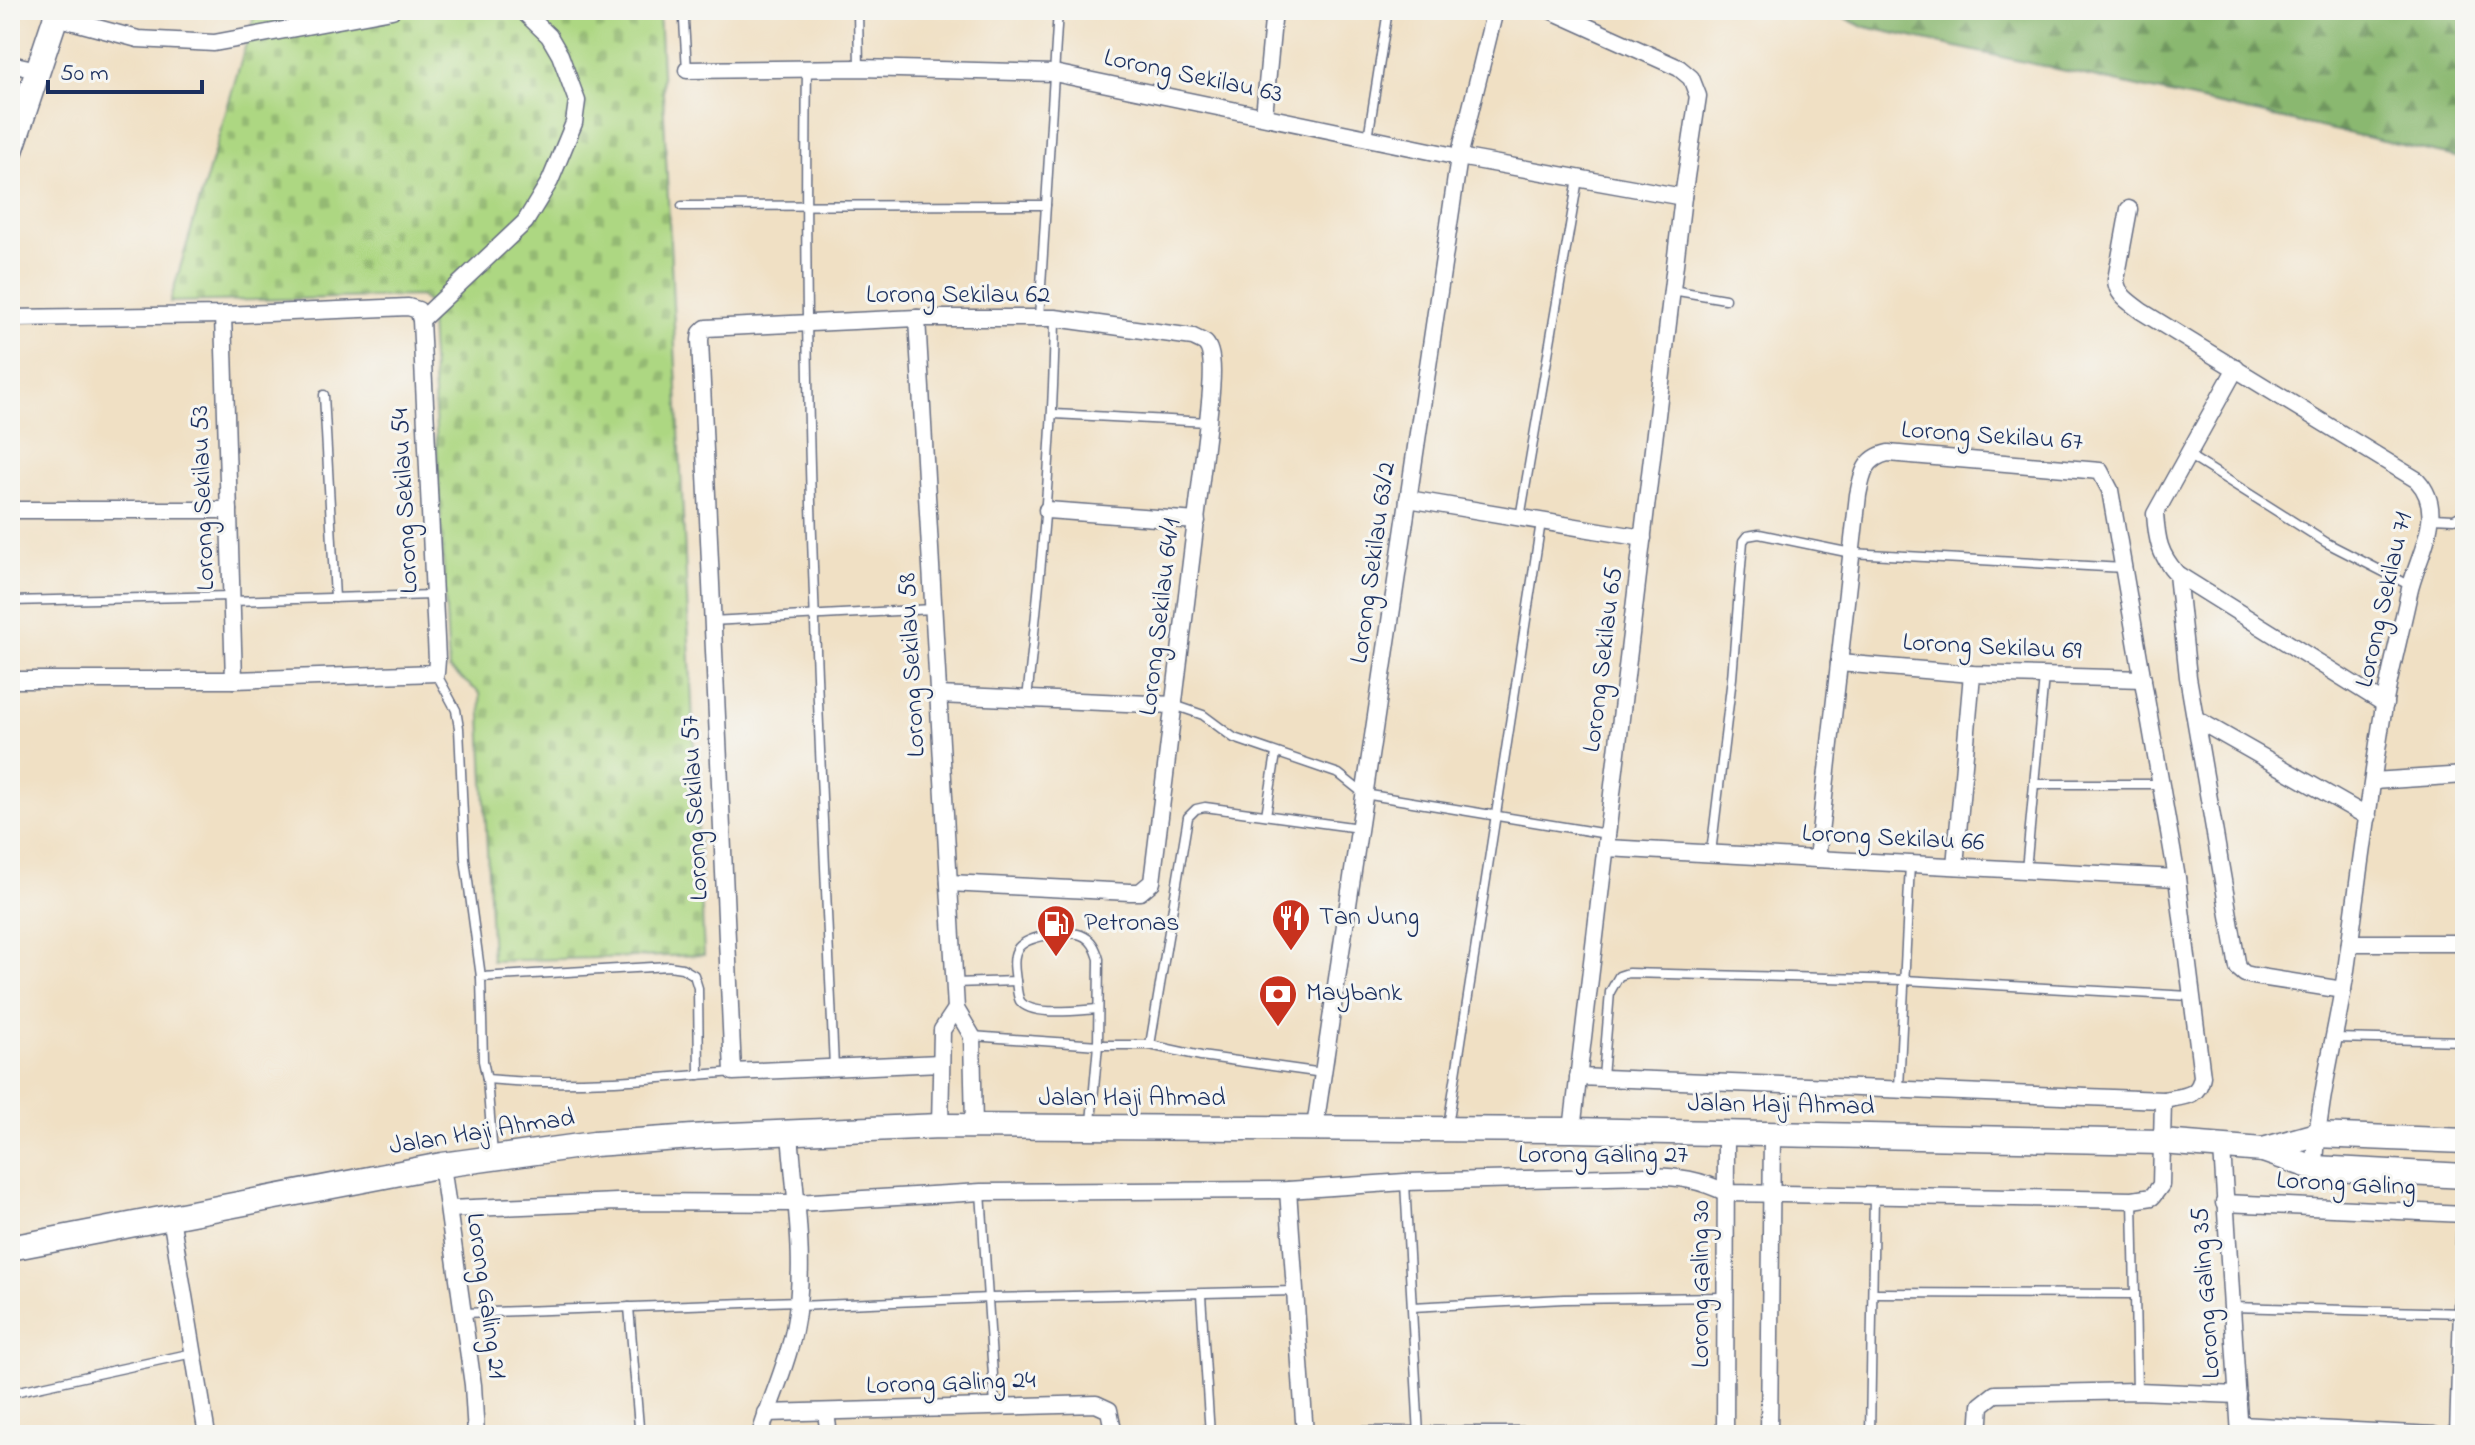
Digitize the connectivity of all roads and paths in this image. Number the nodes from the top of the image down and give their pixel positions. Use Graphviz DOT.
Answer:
graph roads {
  1 [pos="392,10"];
  2 [pos="522,10"];
  3 [pos="686,10"];
  4 [pos="858,10"];
  5 [pos="1058,10"];
  6 [pos="1274,10"];
  7 [pos="1388,10"];
  8 [pos="1495,10"];
  9 [pos="1550,10"];
  10 [pos="57,14"];
  11 [pos="10,64"];
  12 [pos="807,68"];
  13 [pos="859,68"];
  14 [pos="38,70"];
  15 [pos="687,70"];
  16 [pos="1054,73"];
  17 [pos="1264,116"];
  18 [pos="1368,138"];
  19 [pos="10,154"];
  20 [pos="1459,157"];
  21 [pos="1579,178"];
  22 [pos="1683,197"];
  23 [pos="805,205"];
  24 [pos="1046,205"];
  25 [pos="682,206"];
  26 [pos="2129,209"];
  27 [pos="1672,290"];
  28 [pos="1725,299"];
  29 [pos="223,315"];
  30 [pos="10,318"];
  31 [pos="917,318"];
  32 [pos="1047,318"];
  33 [pos="421,320"];
  34 [pos="806,322"];
  35 [pos="701,333"];
  36 [pos="1210,351"];
  37 [pos="2236,368"];
  38 [pos="324,395"];
  39 [pos="1054,414"];
  40 [pos="1208,422"];
  41 [pos="2188,455"];
  42 [pos="1408,499"];
  43 [pos="10,510"];
  44 [pos="229,510"];
  45 [pos="1047,510"];
  46 [pos="2465,513"];
  47 [pos="1520,518"];
  48 [pos="2432,518"];
  49 [pos="1197,521"];
  50 [pos="1541,522"];
  51 [pos="1643,538"];
  52 [pos="1851,553"];
  53 [pos="2124,568"];
  54 [pos="2177,574"];
  55 [pos="2411,586"];
  56 [pos="434,595"];
  57 [pos="231,598"];
  58 [pos="335,598"];
  59 [pos="10,601"];
  60 [pos="934,609"];
  61 [pos="814,615"];
  62 [pos="711,621"];
  63 [pos="1839,663"];
  64 [pos="436,673"];
  65 [pos="1972,674"];
  66 [pos="2044,676"];
  67 [pos="2143,679"];
  68 [pos="10,680"];
  69 [pos="234,680"];
  70 [pos="938,695"];
  71 [pos="1027,699"];
  72 [pos="2385,704"];
  73 [pos="1174,705"];
  74 [pos="2196,719"];
  75 [pos="1276,754"];
  76 [pos="2465,775"];
  77 [pos="2373,781"];
  78 [pos="2034,784"];
  79 [pos="2161,784"];
  80 [pos="1364,794"];
  81 [pos="1266,815"];
  82 [pos="1497,816"];
  83 [pos="2368,817"];
  84 [pos="1359,828"];
  85 [pos="1606,841"];
  86 [pos="1711,853"];
  87 [pos="1817,859"];
  88 [pos="1910,864"];
  89 [pos="1955,866"];
  90 [pos="2026,870"];
  91 [pos="2177,878"];
  92 [pos="949,883"];
  93 [pos="2350,943"];
  94 [pos="2465,943"];
  95 [pos="481,977"];
  96 [pos="1904,980"];
  97 [pos="1016,981"];
  98 [pos="954,983"];
  99 [pos="2343,990"];
  100 [pos="2190,996"];
  101 [pos="956,1009"];
  102 [pos="1098,1009"];
  103 [pos="972,1036"];
  104 [pos="2334,1038"];
  105 [pos="2465,1041"];
  106 [pos="1098,1045"];
  107 [pos="1150,1045"];
  108 [pos="941,1063"];
  109 [pos="834,1068"];
  110 [pos="733,1072"];
  111 [pos="1323,1073"];
  112 [pos="699,1075"];
  113 [pos="1578,1077"];
  114 [pos="1603,1077"];
  115 [pos="487,1079"];
  116 [pos="1899,1088"];
  117 [pos="2163,1100"];
  118 [pos="940,1126"];
  119 [pos="974,1126"];
  120 [pos="1090,1127"];
  121 [pos="1315,1127"];
  122 [pos="1448,1129"];
  123 [pos="1572,1130"];
  124 [pos="1726,1133"];
  125 [pos="790,1134"];
  126 [pos="1772,1134"];
  127 [pos="2316,1135"];
  128 [pos="2465,1141"];
  129 [pos="2162,1142"];
  130 [pos="2222,1148"];
  131 [pos="2263,1150"];
  132 [pos="494,1158"];
  133 [pos="442,1165"];
  134 [pos="2315,1168"];
  135 [pos="2465,1176"];
  136 [pos="1405,1182"];
  137 [pos="1288,1190"];
  138 [pos="981,1192"];
  139 [pos="1727,1193"];
  140 [pos="1771,1193"];
  141 [pos="1874,1196"];
  142 [pos="2133,1200"];
  143 [pos="796,1203"];
  144 [pos="2224,1203"];
  145 [pos="449,1209"];
  146 [pos="2463,1214"];
  147 [pos="171,1217"];
  148 [pos="10,1248"];
  149 [pos="1295,1291"];
  150 [pos="1873,1293"];
  151 [pos="2135,1294"];
  152 [pos="1201,1295"];
  153 [pos="1726,1297"];
  154 [pos="990,1298"];
  155 [pos="798,1304"];
  156 [pos="629,1307"];
  157 [pos="1412,1307"];
  158 [pos="2231,1307"];
  159 [pos="464,1313"];
  160 [pos="2461,1313"];
  161 [pos="194,1353"];
  162 [pos="2137,1391"];
  163 [pos="10,1393"];
  164 [pos="2238,1395"];
  165 [pos="995,1406"];
  166 [pos="766,1413"];
  167 [pos="826,1413"];
  168 [pos="639,1427"];
  169 [pos="2240,1430"];
  170 [pos="2339,1433"];
  171 [pos="1419,1434"];
  172 [pos="207,1435"];
  173 [pos="476,1435"];
  174 [pos="760,1435"];
  175 [pos="829,1435"];
  176 [pos="1114,1435"];
  177 [pos="1210,1435"];
  178 [pos="1305,1435"];
  179 [pos="1351,1435"];
  180 [pos="1537,1435"];
  181 [pos="1571,1435"];
  182 [pos="1725,1435"];
  183 [pos="1769,1435"];
  184 [pos="1870,1435"];
  185 [pos="1979,1435"];
  186 [pos="2434,1435"];
  187 [pos="2454,1435"];
  1 -- 10 [label="street"];
  2 -- 33 [label="street"];
  3 -- 15 [label="lane"];
  4 -- 13 [label="lane"];
  5 -- 16 [label="lane"];
  6 -- 17 [label="street"];
  7 -- 18 [label="lane"];
  8 -- 20 [label="street, Lorong Sekilau 63/2"];
  9 -- 22 [label="street, Lorong Sekilau 65"];
  10 -- 14 [label="street"];
  11 -- 14 [label="street"];
  12 -- 13 [label="street, Lorong Sekilau 63"];
  12 -- 15 [label="street, Lorong Sekilau 63"];
  12 -- 23 [label="lane"];
  13 -- 16 [label="street, Lorong Sekilau 63"];
  14 -- 19 [label="street"];
  16 -- 17 [label="street, Lorong Sekilau 63"];
  16 -- 24 [label="lane"];
  17 -- 18 [label="street, Lorong Sekilau 63"];
  18 -- 20 [label="street, Lorong Sekilau 63"];
  20 -- 21 [label="street, Lorong Sekilau 63"];
  20 -- 42 [label="street, Lorong Sekilau 63/2"];
  21 -- 22 [label="street, Lorong Sekilau 63"];
  21 -- 47 [label="lane"];
  22 -- 27 [label="street, Lorong Sekilau 65"];
  23 -- 24 [label="lane"];
  23 -- 25 [label="lane"];
  23 -- 34 [label="lane"];
  24 -- 32 [label="lane"];
  26 -- 37 [label="street, Lorong Sekilau 71"];
  27 -- 28 [label="lane"];
  27 -- 51 [label="street, Lorong Sekilau 65"];
  29 -- 30 [label="street"];
  29 -- 33 [label="street"];
  29 -- 44 [label="street, Lorong Sekilau 53"];
  31 -- 32 [label="street, Lorong Sekilau 62"];
  31 -- 34 [label="street, Lorong Sekilau 62"];
  31 -- 60 [label="street, Lorong Sekilau 58"];
  32 -- 36 [label="street, Lorong Sekilau 62"];
  32 -- 39 [label="lane"];
  33 -- 56 [label="street, Lorong Sekilau 54"];
  34 -- 35 [label="street, Lorong Sekilau 62"];
  34 -- 61 [label="lane"];
  35 -- 62 [label="street, Lorong Sekilau 57"];
  36 -- 40 [label="street, Lorong Sekilau 64/1"];
  37 -- 41 [label="street"];
  37 -- 48 [label="street, Lorong Sekilau 71"];
  38 -- 58 [label="lane"];
  39 -- 40 [label="lane"];
  39 -- 45 [label="lane"];
  40 -- 49 [label="street, Lorong Sekilau 64/1"];
  41 -- 54 [label="street"];
  41 -- 55 [label="lane"];
  42 -- 47 [label="street"];
  42 -- 80 [label="street, Lorong Sekilau 63/2"];
  43 -- 44 [label="street"];
  44 -- 57 [label="street, Lorong Sekilau 53"];
  45 -- 49 [label="street"];
  45 -- 71 [label="lane"];
  46 -- 48 [label="lane"];
  47 -- 50 [label="street"];
  48 -- 55 [label="street, Lorong Sekilau 71"];
  49 -- 73 [label="street, Lorong Sekilau 64/1"];
  50 -- 51 [label="street"];
  50 -- 82 [label="lane"];
  51 -- 85 [label="street, Lorong Sekilau 65"];
  52 -- 53 [label="lane"];
  52 -- 53 [label="street, Lorong Sekilau 67"];
  52 -- 63 [label="street, Lorong Sekilau 67"];
  52 -- 86 [label="lane"];
  53 -- 67 [label="street, Lorong Sekilau 67"];
  54 -- 72 [label="street"];
  54 -- 74 [label="street"];
  55 -- 72 [label="street, Lorong Sekilau 71"];
  56 -- 58 [label="lane"];
  56 -- 64 [label="street, Lorong Sekilau 54"];
  57 -- 58 [label="lane"];
  57 -- 59 [label="lane"];
  57 -- 69 [label="street, Lorong Sekilau 53"];
  60 -- 61 [label="lane"];
  60 -- 70 [label="street, Lorong Sekilau 58"];
  61 -- 62 [label="lane"];
  61 -- 109 [label="lane"];
  62 -- 110 [label="street, Lorong Sekilau 57"];
  63 -- 65 [label="street, Lorong Sekilau 69"];
  63 -- 87 [label="street, Lorong Sekilau 67"];
  64 -- 69 [label="street"];
  64 -- 95 [label="lane"];
  65 -- 66 [label="street, Lorong Sekilau 69"];
  65 -- 89 [label="street"];
  66 -- 67 [label="street, Lorong Sekilau 69"];
  66 -- 78 [label="lane"];
  67 -- 79 [label="street, Lorong Sekilau 67"];
  68 -- 69 [label="street"];
  70 -- 71 [label="street"];
  70 -- 92 [label="street, Lorong Sekilau 58"];
  71 -- 73 [label="street"];
  72 -- 77 [label="street, Lorong Sekilau 71"];
  73 -- 75 [label="lane"];
  73 -- 92 [label="street, Lorong Sekilau 64/1"];
  74 -- 83 [label="street"];
  74 -- 99 [label="street"];
  75 -- 80 [label="lane"];
  75 -- 81 [label="lane"];
  76 -- 77 [label="street"];
  77 -- 83 [label="street, Lorong Sekilau 71"];
  78 -- 79 [label="lane"];
  78 -- 90 [label="lane"];
  79 -- 91 [label="street, Lorong Sekilau 67"];
  80 -- 82 [label="lane"];
  80 -- 84 [label="street, Lorong Sekilau 63/2"];
  81 -- 84 [label="lane"];
  81 -- 107 [label="lane"];
  82 -- 85 [label="lane"];
  82 -- 122 [label="lane"];
  83 -- 93 [label="street, Lorong Sekilau 71"];
  84 -- 111 [label="street, Lorong Sekilau 63/2"];
  85 -- 86 [label="street, Lorong Sekilau 66"];
  85 -- 113 [label="street, Lorong Sekilau 65"];
  86 -- 87 [label="street, Lorong Sekilau 66"];
  87 -- 88 [label="street, Lorong Sekilau 66"];
  88 -- 89 [label="street, Lorong Sekilau 66"];
  88 -- 96 [label="lane"];
  89 -- 90 [label="street, Lorong Sekilau 66"];
  90 -- 91 [label="street, Lorong Sekilau 66"];
  91 -- 100 [label="street, Lorong Sekilau 67"];
  92 -- 98 [label="street, Lorong Sekilau 58"];
  93 -- 94 [label="street"];
  93 -- 99 [label="street, Lorong Sekilau 71"];
  95 -- 112 [label="lane"];
  95 -- 115 [label="lane"];
  96 -- 100 [label="lane"];
  96 -- 114 [label="lane"];
  96 -- 116 [label="lane"];
  97 -- 98 [label="lane"];
  97 -- 102 [label="lane"];
  97 -- 102 [label="lane"];
  98 -- 101 [label="street, Lorong Sekilau 58"];
  99 -- 104 [label="street, Lorong Sekilau 71"];
  100 -- 117 [label="street, Lorong Sekilau 67"];
  101 -- 103 [label="street, Lorong Sekilau 58"];
  101 -- 108 [label="street, Lorong Sekilau 58"];
  102 -- 106 [label="lane"];
  103 -- 106 [label="lane"];
  103 -- 119 [label="street, Lorong Sekilau 58"];
  104 -- 105 [label="lane"];
  104 -- 127 [label="street, Lorong Sekilau 71"];
  106 -- 107 [label="lane"];
  106 -- 120 [label="lane"];
  107 -- 111 [label="lane"];
  108 -- 109 [label="street"];
  108 -- 118 [label="street, Lorong Sekilau 58"];
  109 -- 110 [label="street"];
  110 -- 112 [label="lane"];
  111 -- 121 [label="street, Lorong Sekilau 63/2"];
  112 -- 115 [label="lane"];
  113 -- 114 [label="street"];
  113 -- 123 [label="street, Lorong Sekilau 65"];
  114 -- 116 [label="street"];
  115 -- 132 [label="lane"];
  116 -- 117 [label="street"];
  117 -- 129 [label="street"];
  118 -- 119 [label="street, Jalan Haji Ahmad"];
  118 -- 125 [label="street, Jalan Haji Ahmad"];
  119 -- 120 [label="street, Jalan Haji Ahmad"];
  120 -- 121 [label="street, Jalan Haji Ahmad"];
  121 -- 122 [label="street, Jalan Haji Ahmad"];
  122 -- 123 [label="street, Jalan Haji Ahmad"];
  123 -- 124 [label="street, Jalan Haji Ahmad"];
  124 -- 126 [label="street, Jalan Haji Ahmad"];
  124 -- 139 [label="street, Lorong Galing 30"];
  125 -- 132 [label="street, Jalan Haji Ahmad"];
  125 -- 143 [label="street"];
  126 -- 129 [label="street, Jalan Haji Ahmad"];
  126 -- 140 [label="street"];
  127 -- 128 [label="street, Jalan Haji Ahmad"];
  127 -- 131 [label="street, Jalan Haji Ahmad"];
  127 -- 134 [label="street, Lorong Sekilau 71"];
  129 -- 130 [label="street, Jalan Haji Ahmad"];
  129 -- 142 [label="street"];
  130 -- 131 [label="street, Jalan Haji Ahmad"];
  130 -- 144 [label="street, Lorong Galing 35"];
  131 -- 134 [label="street, Jalan Haji Ahmad"];
  132 -- 133 [label="street, Jalan Haji Ahmad"];
  133 -- 145 [label="street, Lorong Galing 21"];
  133 -- 147 [label="street, Jalan Haji Ahmad"];
  134 -- 135 [label="street, Jalan Haji Ahmad"];
  136 -- 137 [label="street, Lorong Galing 27"];
  136 -- 139 [label="street, Lorong Galing 27"];
  136 -- 157 [label="lane"];
  137 -- 138 [label="street"];
  137 -- 149 [label="street"];
  138 -- 143 [label="street"];
  138 -- 154 [label="lane"];
  139 -- 140 [label="street, Lorong Galing 27"];
  139 -- 153 [label="street, Lorong Galing 30"];
  140 -- 141 [label="street, Lorong Galing 27"];
  140 -- 183 [label="street"];
  141 -- 142 [label="street, Lorong Galing 27"];
  141 -- 150 [label="lane"];
  142 -- 151 [label="lane"];
  143 -- 145 [label="street"];
  143 -- 155 [label="street"];
  144 -- 146 [label="street, Lorong Galing"];
  144 -- 158 [label="street, Lorong Galing 35"];
  145 -- 159 [label="street, Lorong Galing 21"];
  146 -- 160 [label="lane"];
  147 -- 148 [label="street, Jalan Haji Ahmad"];
  147 -- 161 [label="street"];
  149 -- 152 [label="lane"];
  149 -- 178 [label="street"];
  150 -- 151 [label="lane"];
  150 -- 184 [label="lane"];
  151 -- 162 [label="lane"];
  152 -- 154 [label="lane"];
  152 -- 177 [label="lane"];
  153 -- 157 [label="lane"];
  153 -- 182 [label="street, Lorong Galing 30"];
  154 -- 155 [label="lane"];
  154 -- 165 [label="lane"];
  155 -- 156 [label="lane"];
  155 -- 166 [label="street"];
  156 -- 159 [label="lane"];
  156 -- 168 [label="lane"];
  157 -- 171 [label="lane"];
  158 -- 160 [label="lane"];
  158 -- 164 [label="street, Lorong Galing 35"];
  159 -- 173 [label="street, Lorong Galing 21"];
  160 -- 187 [label="lane"];
  161 -- 163 [label="lane"];
  161 -- 172 [label="street"];
  162 -- 164 [label="street"];
  162 -- 185 [label="street"];
  164 -- 169 [label="street, Lorong Galing 35"];
  165 -- 167 [label="street, Lorong Galing 24"];
  165 -- 176 [label="street, Lorong Galing 24"];
  166 -- 167 [label="street, Lorong Galing 24"];
  166 -- 174 [label="street"];
  167 -- 175 [label="street"];
  169 -- 170 [label="street"];
  170 -- 186 [label="street"];
  171 -- 179 [label="street"];
  171 -- 180 [label="street"];
  180 -- 181 [label="street"];
}
